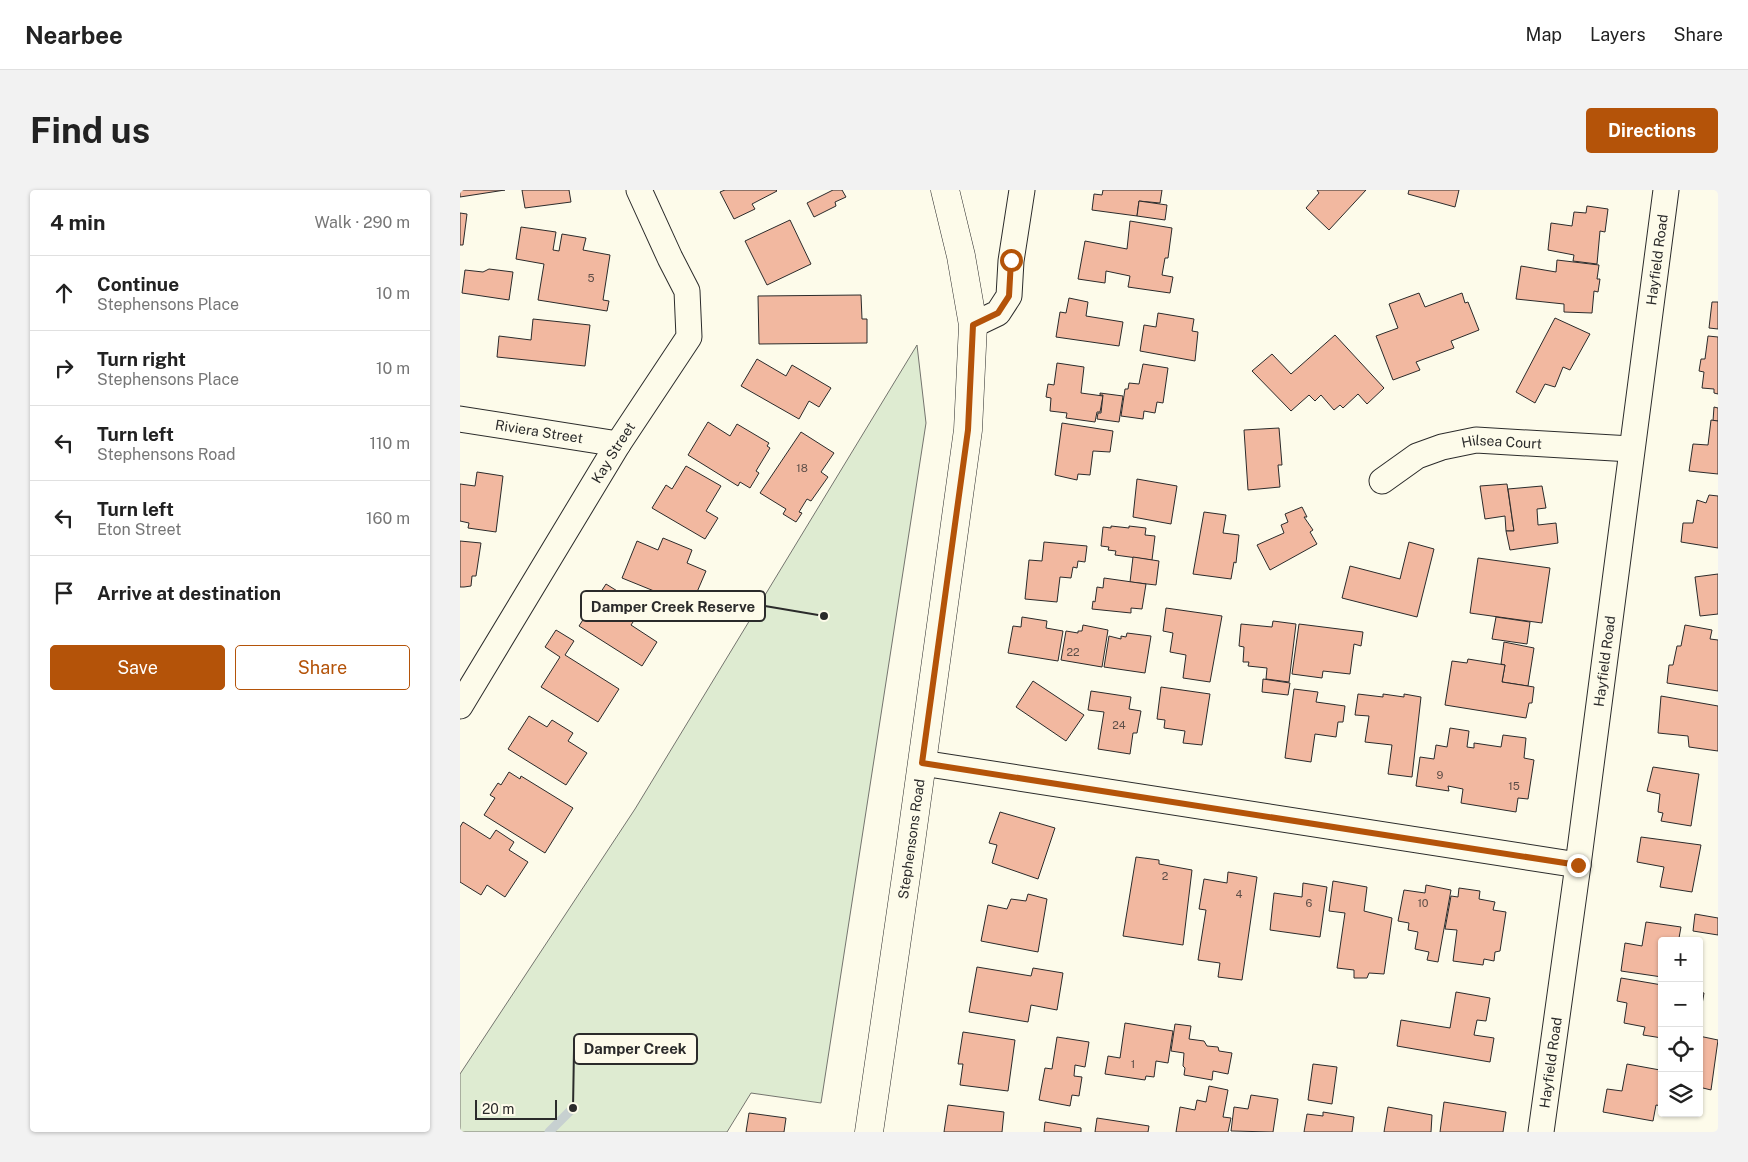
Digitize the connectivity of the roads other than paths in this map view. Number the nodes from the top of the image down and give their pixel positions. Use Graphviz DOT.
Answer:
graph roads {
  1 [pos="639,190"];
  2 [pos="944,190"];
  3 [pos="1022,190"];
  4 [pos="1666,190"];
  5 [pos="973,325"];
  6 [pos="460,419"];
  7 [pos="618,444"];
  8 [pos="1631,449"];
  9 [pos="1382,481"];
  10 [pos="460,706"];
  11 [pos="922,763"];
  12 [pos="1578,865"];
  13 [pos="869,1132"];
  14 [pos="1541,1132"];
  1 -- 7 [label="street, Kay Street"];
  2 -- 5 [label="main road, Stephensons Road"];
  3 -- 5 [label="street"];
  4 -- 8 [label="street, Hayfield Road"];
  5 -- 11 [label="main road, Stephensons Road"];
  6 -- 7 [label="street, Riviera Street"];
  7 -- 10 [label="street, Kay Street"];
  8 -- 9 [label="street, Hilsea Court"];
  8 -- 12 [label="street, Hayfield Road"];
  11 -- 12 [label="street"];
  11 -- 13 [label="main road, Stephensons Road"];
  12 -- 14 [label="street, Hayfield Road"];
}
